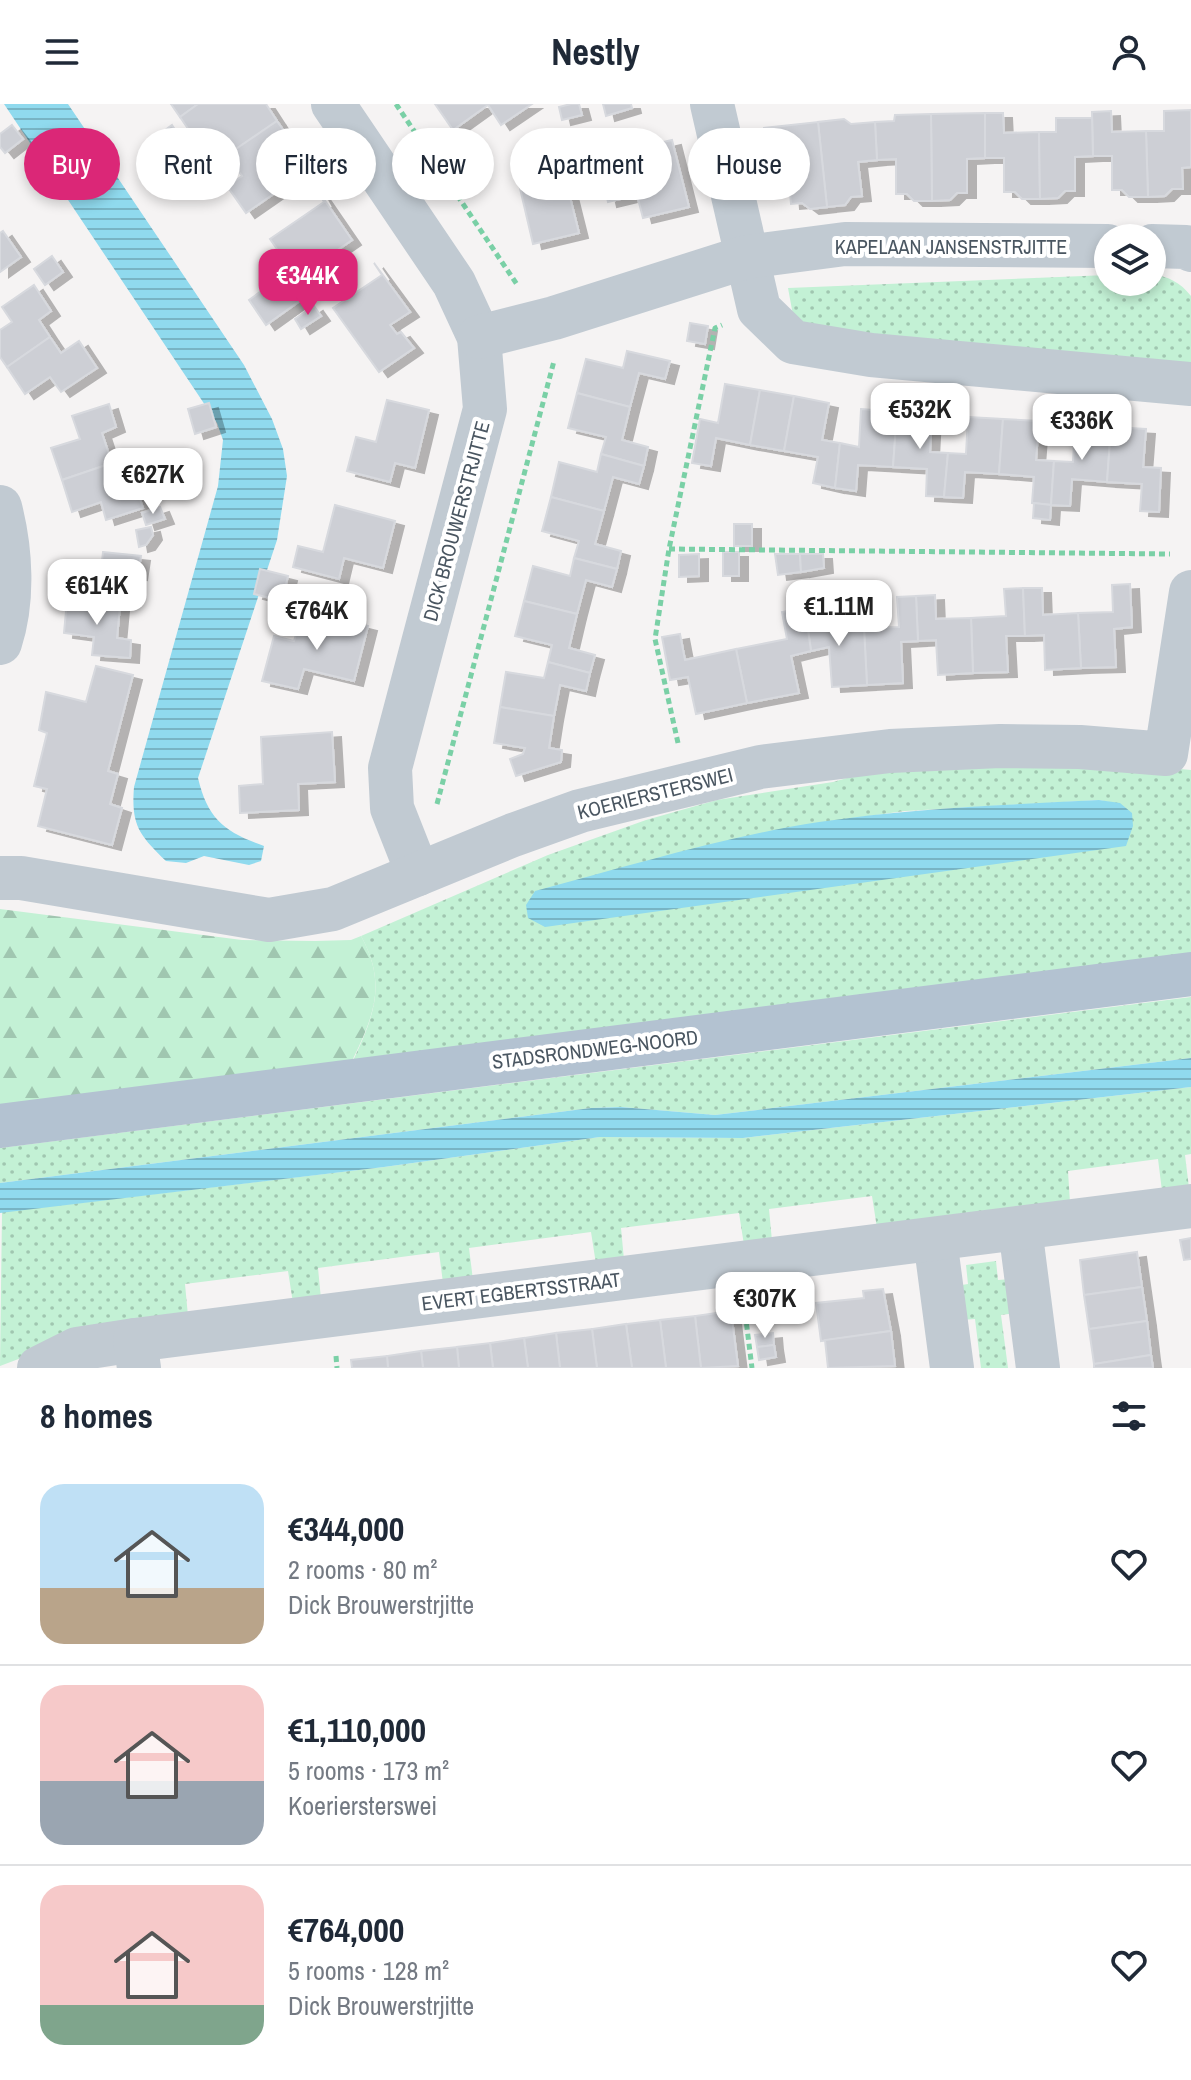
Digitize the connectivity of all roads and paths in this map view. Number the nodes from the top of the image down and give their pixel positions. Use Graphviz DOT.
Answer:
graph roads {
  1 [pos="333,104"];
  2 [pos="396,104"];
  3 [pos="712,104"];
  4 [pos="1094,246"];
  5 [pos="1166,246"];
  6 [pos="1191,250"];
  7 [pos="746,257"];
  8 [pos="759,309"];
  9 [pos="548,320"];
  10 [pos="479,337"];
  11 [pos="1191,384"];
  12 [pos="0,507"];
  13 [pos="669,549"];
  14 [pos="1183,573"];
  15 [pos="0,643"];
  16 [pos="687,783"];
  17 [pos="434,813"];
  18 [pos="418,874"];
  19 [pos="0,878"];
  20 [pos="1191,974"];
  21 [pos="0,1126"];
  22 [pos="1191,1206"];
  23 [pos="1020,1228"];
  24 [pos="935,1239"];
  25 [pos="739,1263"];
  26 [pos="137,1354"];
  27 [pos="39,1368"];
  28 [pos="752,1368"];
  29 [pos="952,1368"];
  30 [pos="1038,1368"];
  1 -- 10 [label="street, DICK BROUWERSTRJITTE"];
  2 -- 9 [label="path"];
  3 -- 7 [label="street"];
  4 -- 7 [label="street, KAPELAAN JANSENSTRJITTE"];
  5 -- 6 [label="street"];
  7 -- 8 [label="street"];
  7 -- 9 [label="street, KAPELAAN JANSENSTRJITTE"];
  8 -- 11 [label="street"];
  8 -- 13 [label="path"];
  9 -- 10 [label="street, KAPELAAN JANSENSTRJITTE"];
  9 -- 17 [label="path"];
  10 -- 18 [label="street, DICK BROUWERSTRJITTE"];
  12 -- 15 [label="street"];
  13 -- 14 [label="path"];
  13 -- 16 [label="path"];
  14 -- 16 [label="street, KOERIERSTERSWEI"];
  16 -- 18 [label="street, KOERIERSTERSWEI"];
  18 -- 19 [label="street, KOERIERSTERSWEI"];
  20 -- 21 [label="main road, STADSRONDWEG-NOORD"];
  22 -- 23 [label="street, EVERT EGBERTSSTRAAT"];
  23 -- 24 [label="street, EVERT EGBERTSSTRAAT"];
  23 -- 30 [label="street"];
  24 -- 25 [label="street, EVERT EGBERTSSTRAAT"];
  24 -- 29 [label="street"];
  25 -- 26 [label="street, EVERT EGBERTSSTRAAT"];
  25 -- 28 [label="path"];
  26 -- 27 [label="street, EVERT EGBERTSSTRAAT"];
}
